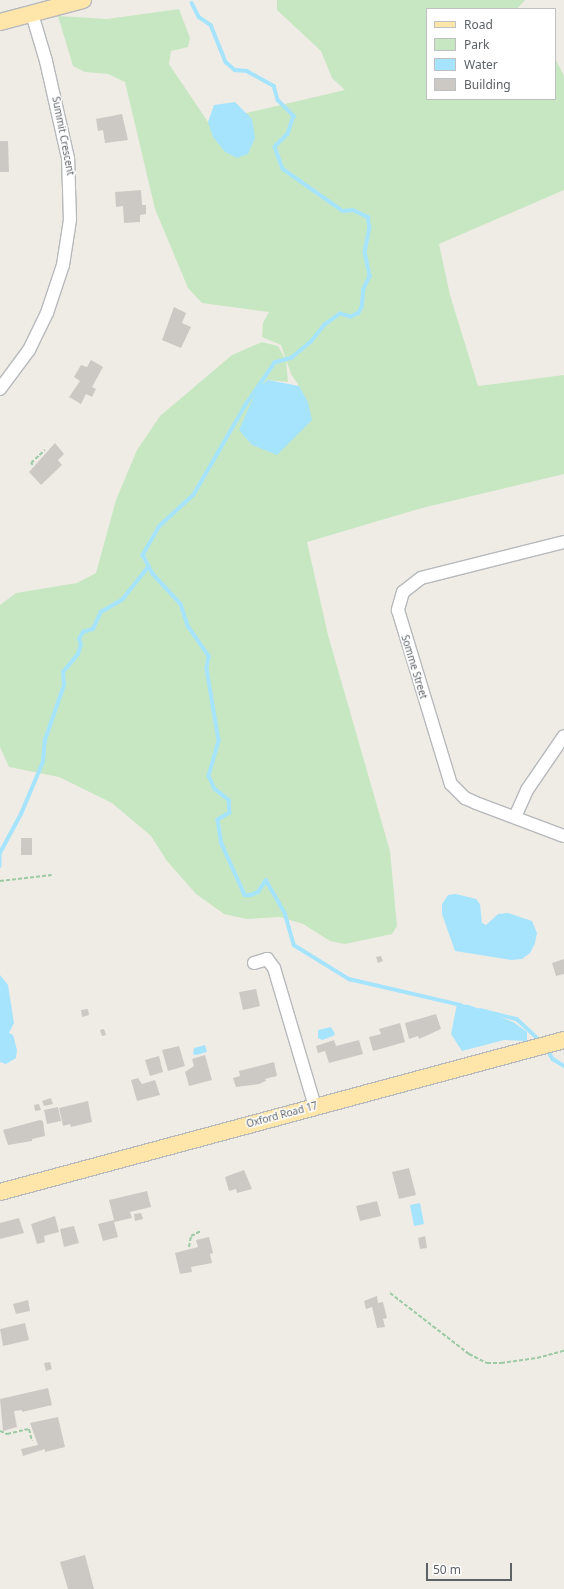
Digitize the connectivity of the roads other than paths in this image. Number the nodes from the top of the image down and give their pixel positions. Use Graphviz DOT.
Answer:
graph roads {
  1 [pos="83,0"];
  2 [pos="32,14"];
  3 [pos="0,22"];
  4 [pos="0,388"];
  5 [pos="564,542"];
  6 [pos="564,736"];
  7 [pos="515,817"];
  8 [pos="564,836"];
  9 [pos="254,963"];
  10 [pos="564,1040"];
  11 [pos="315,1106"];
  12 [pos="0,1192"];
  1 -- 2 [label="main road"];
  2 -- 3 [label="main road"];
  2 -- 4 [label="street, Summit Crescent"];
  5 -- 7 [label="street, Somme Street"];
  6 -- 7 [label="street"];
  7 -- 8 [label="street, Somme Street"];
  9 -- 11 [label="street"];
  10 -- 11 [label="main road, Oxford Road 17"];
  11 -- 12 [label="main road, Oxford Road 17"];
}
